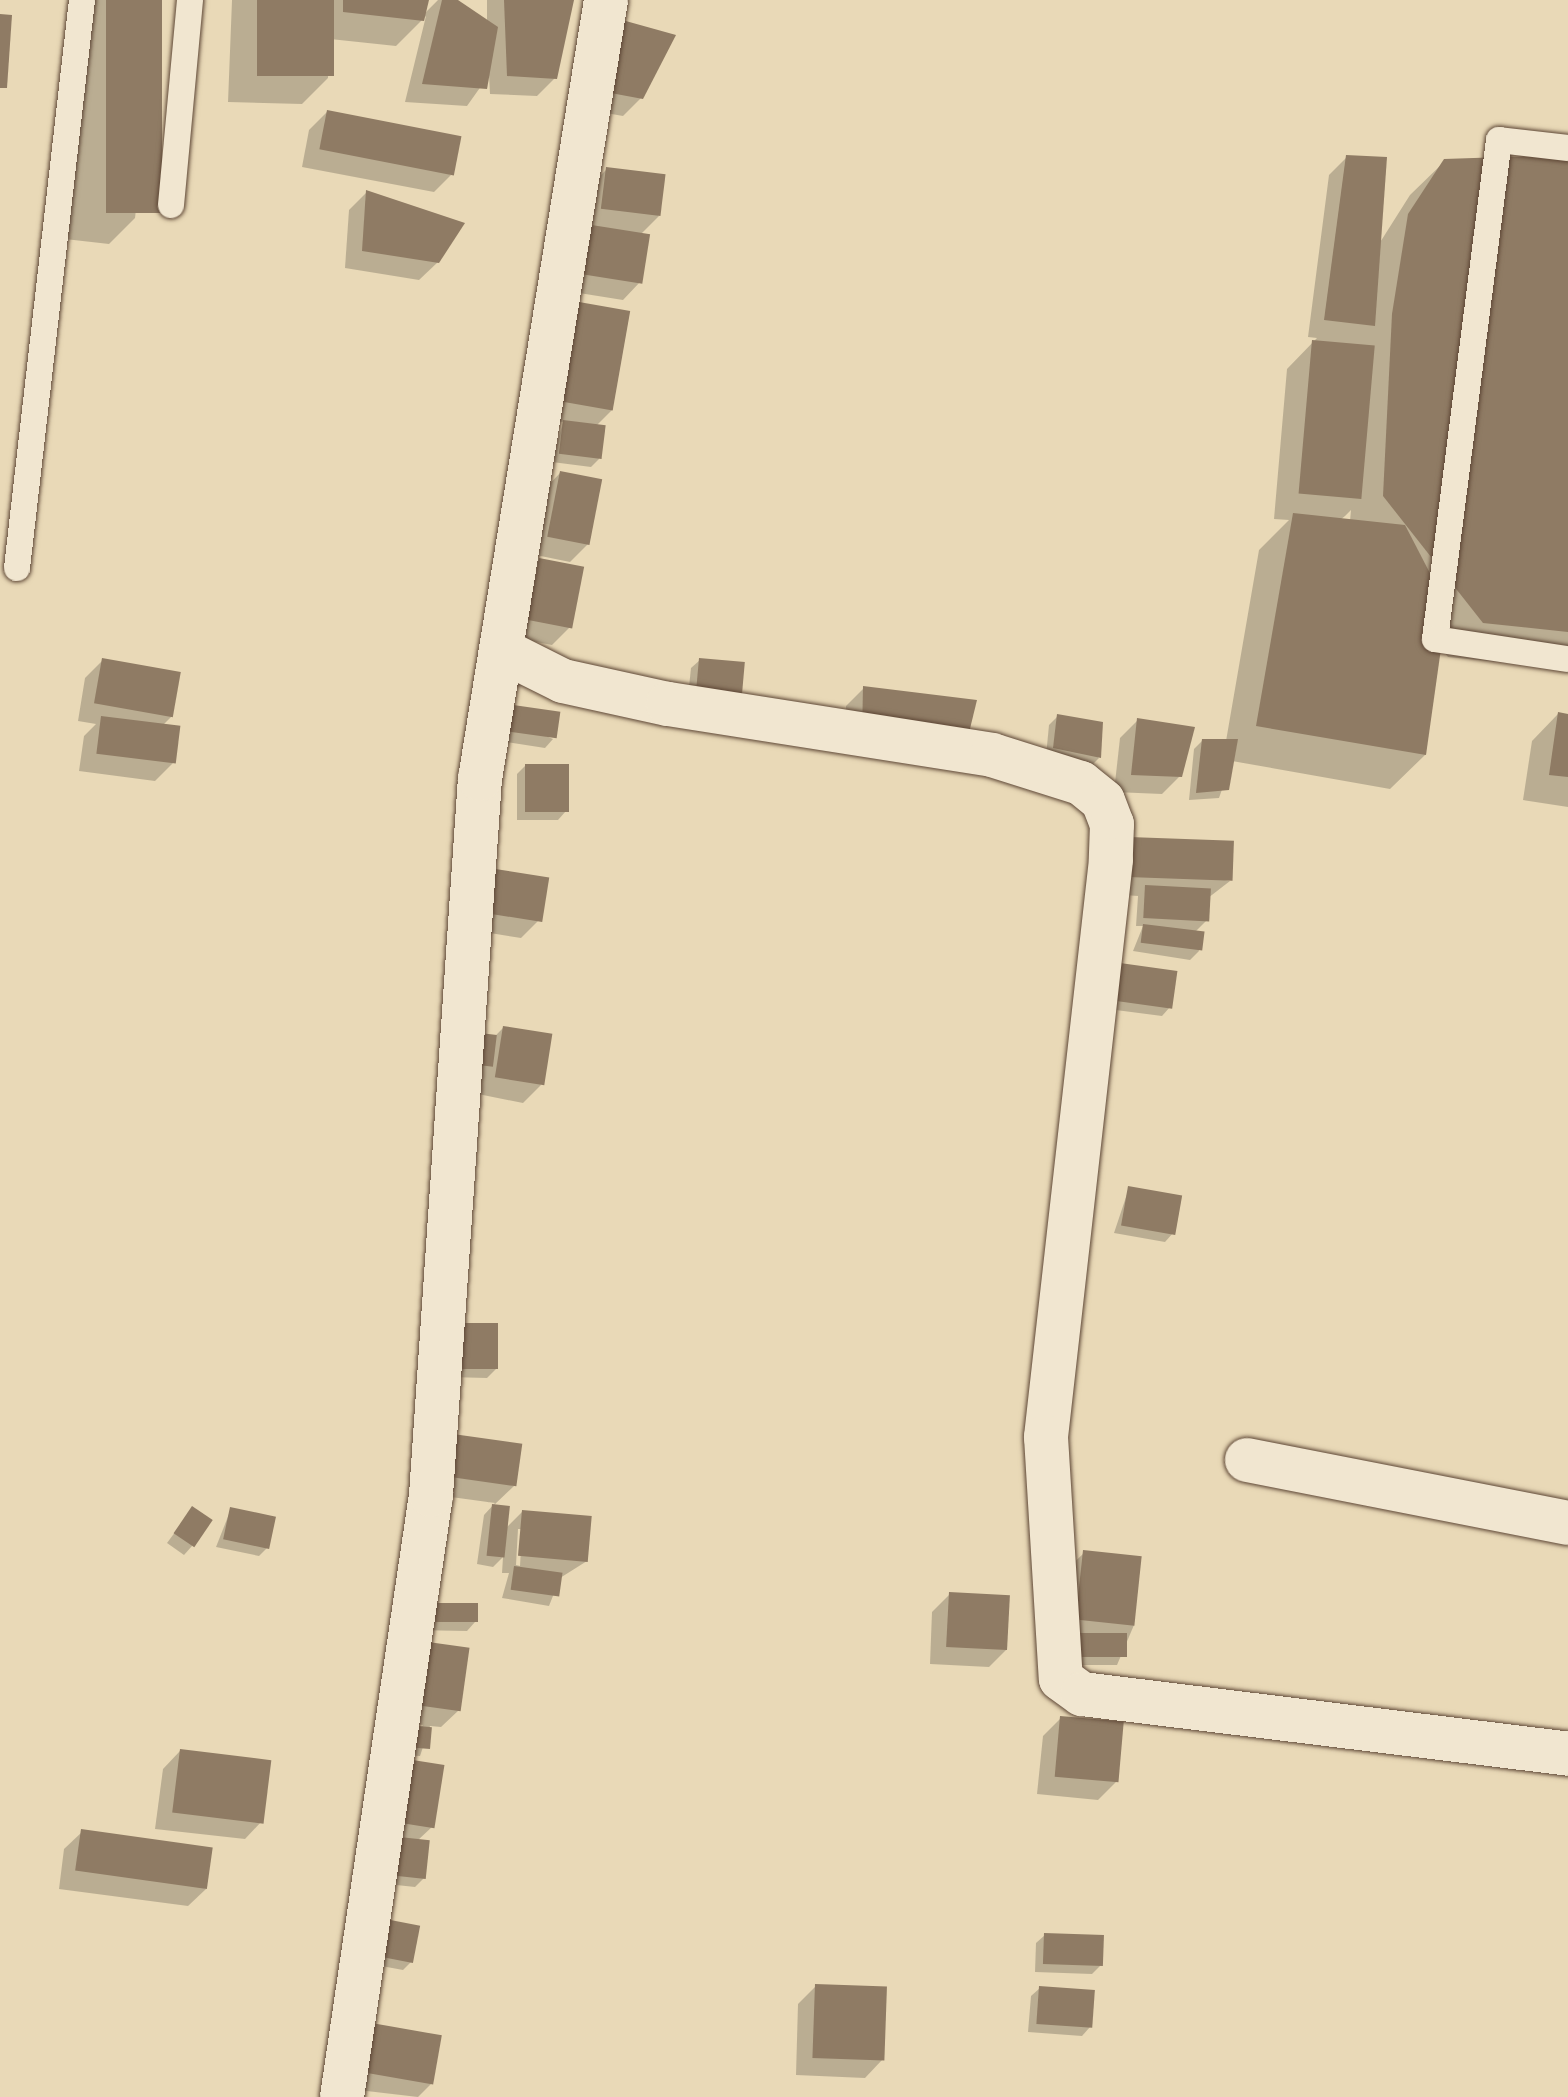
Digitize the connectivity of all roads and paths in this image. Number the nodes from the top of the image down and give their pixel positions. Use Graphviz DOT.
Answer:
graph roads {
  1 [pos="82,0"];
  2 [pos="190,0"];
  3 [pos="606,0"];
  4 [pos="1568,148"];
  5 [pos="171,205"];
  6 [pos="17,568"];
  7 [pos="501,650"];
  8 [pos="1568,659"];
  9 [pos="1247,1460"];
  10 [pos="1568,1523"];
  11 [pos="1568,1754"];
  12 [pos="342,2097"];
  1 -- 6 [label="lane"];
  2 -- 5 [label="lane"];
  3 -- 7 [label="street"];
  4 -- 8 [label="lane"];
  7 -- 11 [label="street"];
  7 -- 12 [label="street"];
  9 -- 10 [label="street"];
}
